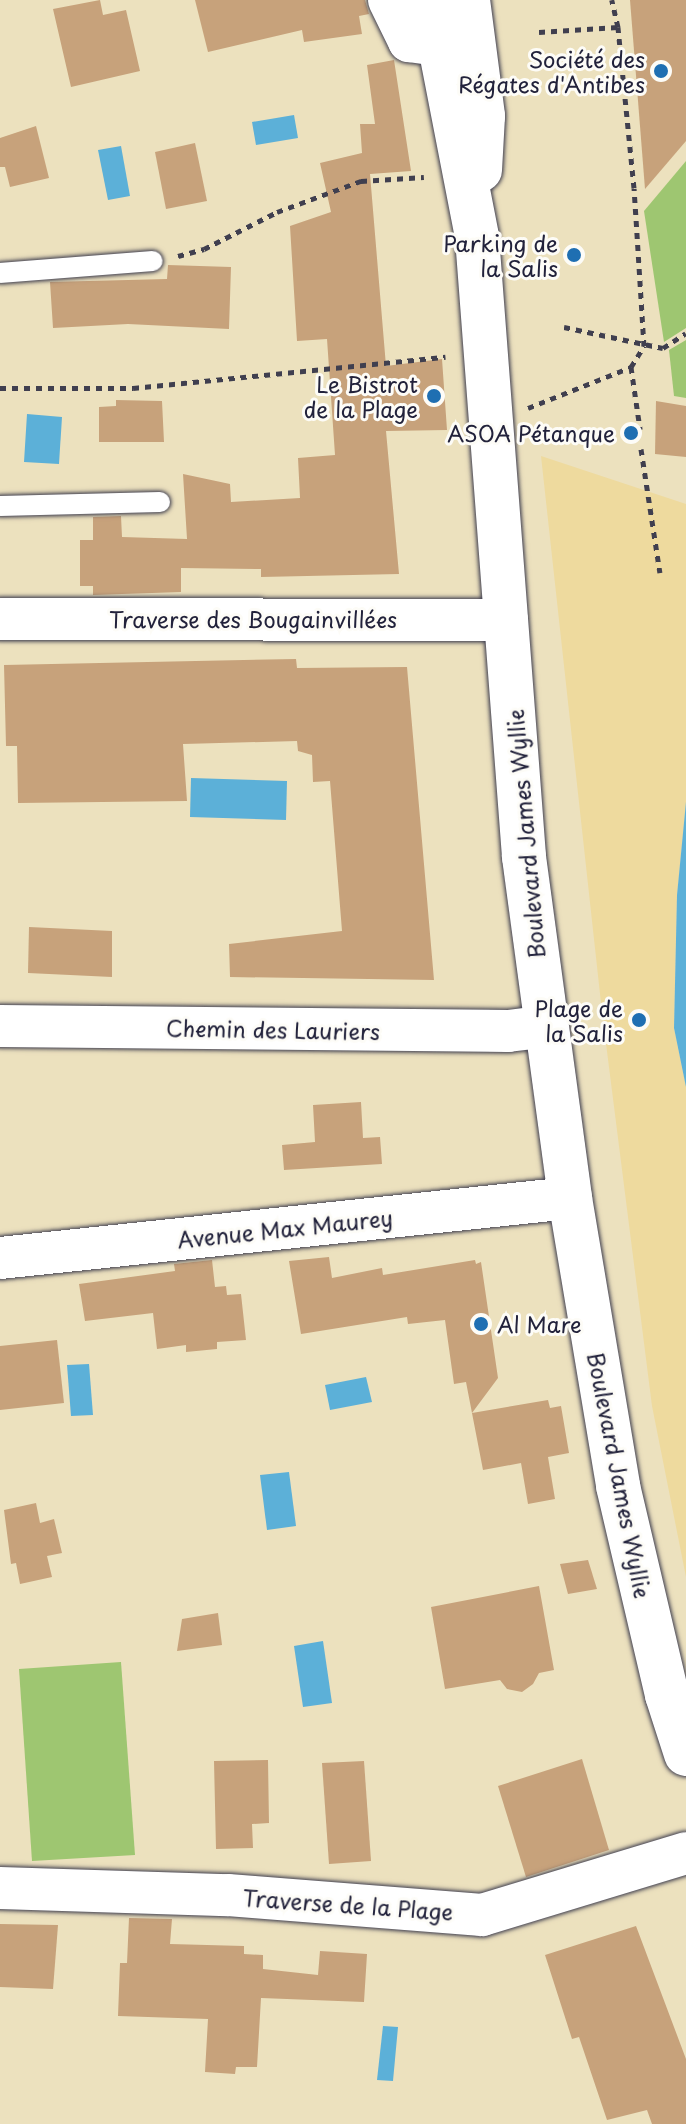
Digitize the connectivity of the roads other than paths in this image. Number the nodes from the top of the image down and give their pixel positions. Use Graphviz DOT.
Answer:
graph roads {
  1 [pos="389,0"];
  2 [pos="431,0"];
  3 [pos="468,0"];
  4 [pos="438,45"];
  5 [pos="477,237"];
  6 [pos="153,261"];
  7 [pos="0,273"];
  8 [pos="160,502"];
  9 [pos="0,506"];
  10 [pos="0,619"];
  11 [pos="507,620"];
  12 [pos="0,1026"];
  13 [pos="546,1026"];
  14 [pos="570,1198"];
  15 [pos="0,1258"];
  16 [pos="686,1754"];
  17 [pos="686,1853"];
  18 [pos="0,1888"];
  1 -- 4 [label="street"];
  2 -- 4 [label="street, Boulevard James Wyllie"];
  3 -- 5 [label="street, Boulevard James Wyllie"];
  4 -- 5 [label="street, Boulevard James Wyllie"];
  5 -- 11 [label="street, Boulevard James Wyllie"];
  6 -- 7 [label="lane"];
  8 -- 9 [label="lane"];
  10 -- 11 [label="street, Traverse des Bougainvillées"];
  11 -- 13 [label="street, Boulevard James Wyllie"];
  12 -- 13 [label="street, Chemin des Lauriers"];
  13 -- 14 [label="street, Boulevard James Wyllie"];
  14 -- 15 [label="street, Avenue Max Maurey"];
  14 -- 16 [label="street, Boulevard James Wyllie"];
  17 -- 18 [label="street, Traverse de la Plage"];
}
